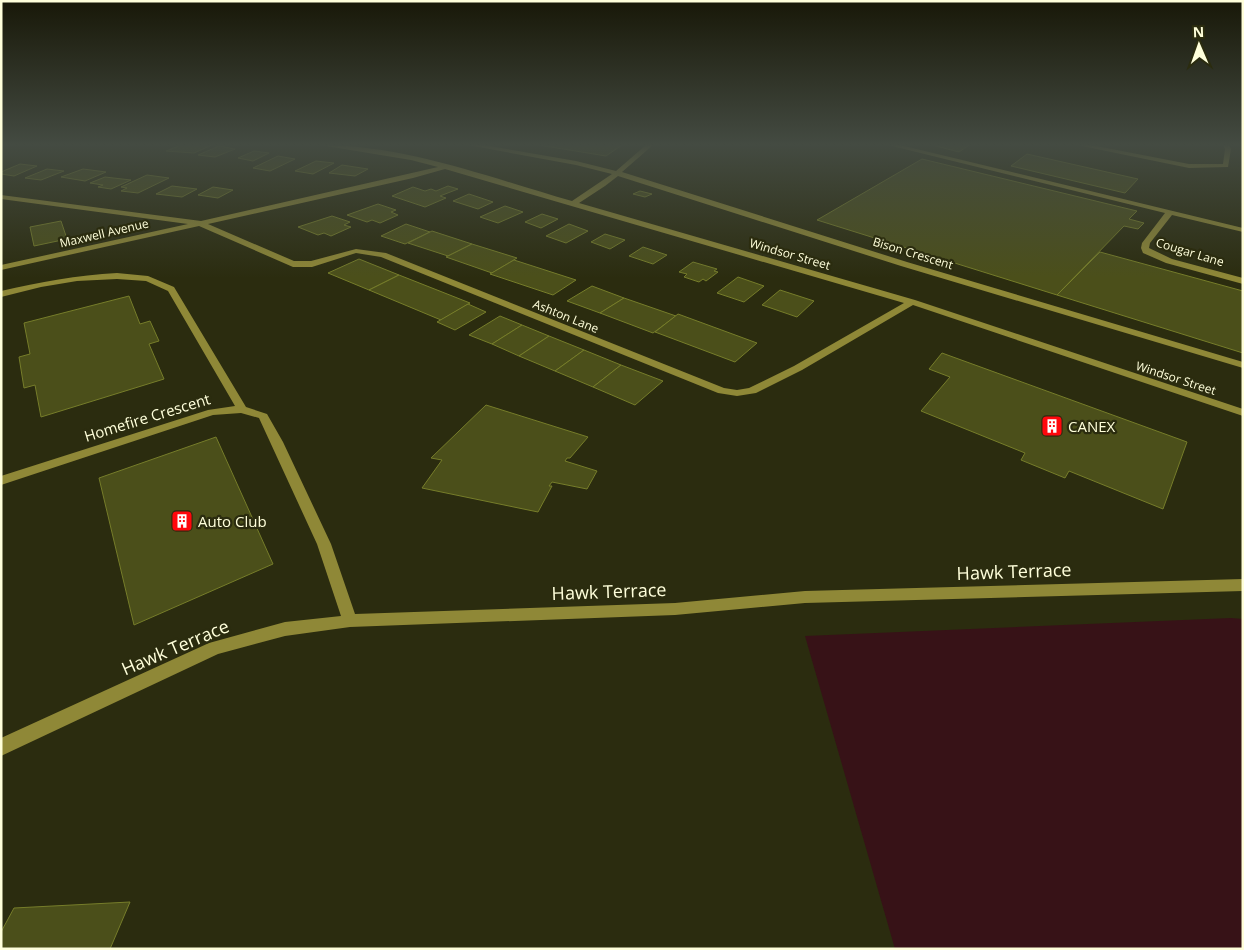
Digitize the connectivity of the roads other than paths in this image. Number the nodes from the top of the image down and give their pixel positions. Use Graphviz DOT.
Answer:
graph roads {
  1 [pos="352,189"];
  2 [pos="523,189"];
  3 [pos="597,189"];
  4 [pos="669,189"];
  5 [pos="1076,189"];
  6 [pos="1,197"];
  7 [pos="573,204"];
  8 [pos="1170,212"];
  9 [pos="199,223"];
  10 [pos="1243,230"];
  11 [pos="1,268"];
  12 [pos="1243,280"];
  13 [pos="1,294"];
  14 [pos="912,302"];
  15 [pos="1243,365"];
  16 [pos="242,409"];
  17 [pos="1243,414"];
  18 [pos="1,481"];
  19 [pos="1243,585"];
  20 [pos="350,620"];
  21 [pos="1,747"];
  1 -- 9 [label="street, Maxwell Avenue"];
  2 -- 7 [label="street, Windsor Street"];
  3 -- 7 [label="street"];
  4 -- 15 [label="street, Bison Crescent"];
  5 -- 8 [label="street"];
  6 -- 9 [label="street"];
  7 -- 14 [label="street, Windsor Street"];
  8 -- 10 [label="street"];
  8 -- 12 [label="street, Cougar Lane"];
  9 -- 11 [label="street, Maxwell Avenue"];
  9 -- 14 [label="street, Ashton Lane"];
  13 -- 16 [label="street"];
  14 -- 17 [label="street, Windsor Street"];
  16 -- 18 [label="street, Homefire Crescent"];
  16 -- 20 [label="street, Homefire Crescent"];
  19 -- 20 [label="street, Hawk Terrace"];
  20 -- 21 [label="street, Hawk Terrace"];
}
